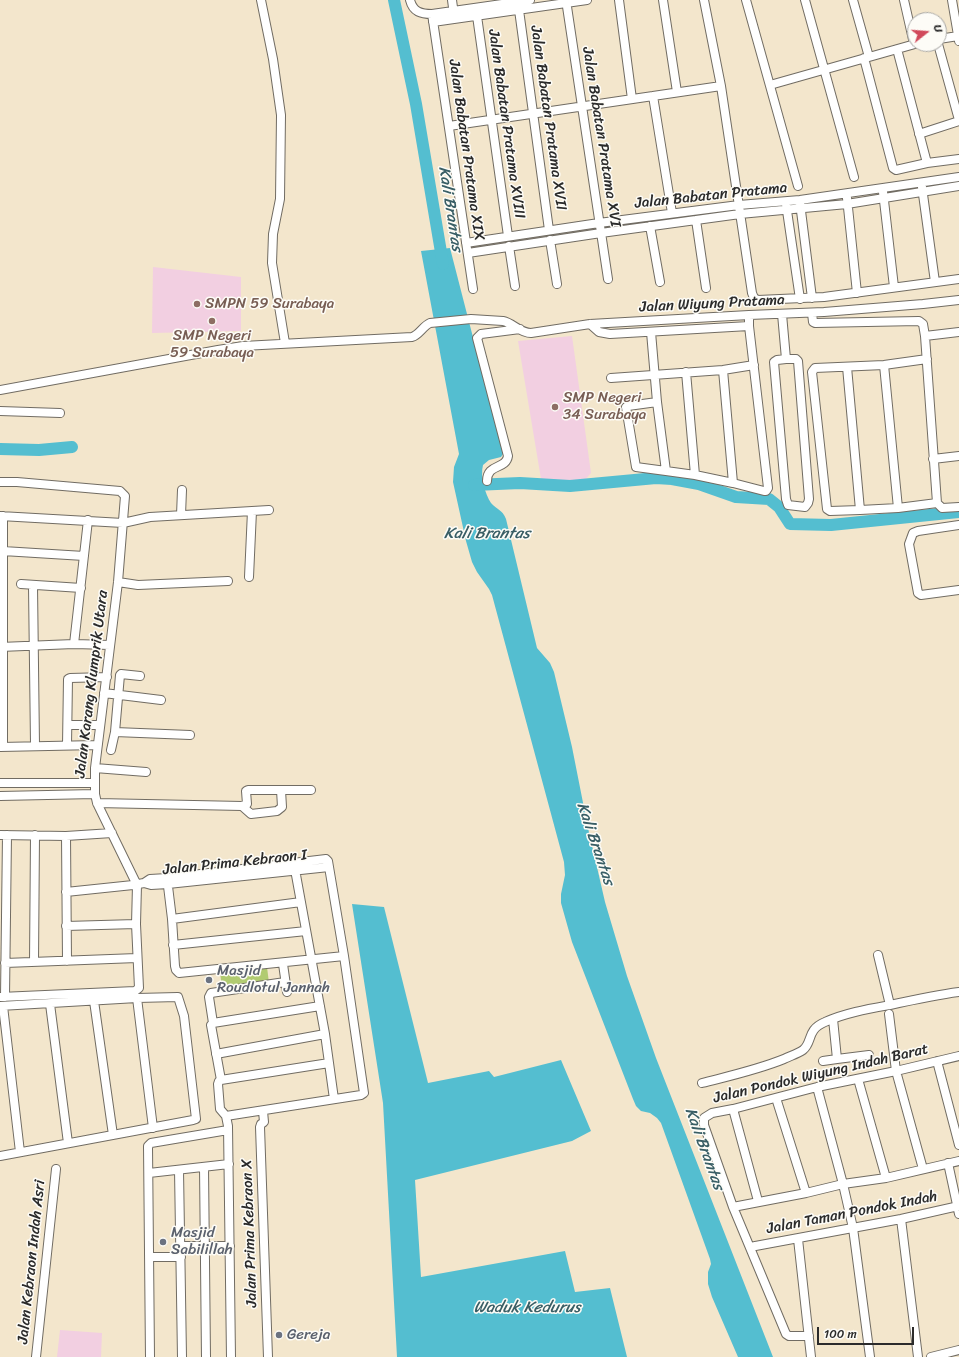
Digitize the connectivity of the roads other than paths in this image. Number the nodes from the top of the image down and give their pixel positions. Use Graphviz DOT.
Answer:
graph roads {
  1 [pos="261,0"];
  2 [pos="410,0"];
  3 [pos="452,0"];
  4 [pos="528,0"];
  5 [pos="587,0"];
  6 [pos="619,0"];
  7 [pos="663,0"];
  8 [pos="704,0"];
  9 [pos="746,0"];
  10 [pos="805,0"];
  11 [pos="853,0"];
  12 [pos="904,0"];
  13 [pos="952,0"];
  14 [pos="566,1"];
  15 [pos="490,3"];
  16 [pos="519,10"];
  17 [pos="907,12"];
  18 [pos="454,15"];
  19 [pos="477,16"];
  20 [pos="433,18"];
  21 [pos="958,38"];
  22 [pos="947,39"];
  23 [pos="907,46"];
  24 [pos="897,49"];
  25 [pos="940,52"];
  26 [pos="866,57"];
  27 [pos="824,69"];
  28 [pos="770,85"];
  29 [pos="721,86"];
  30 [pos="677,92"];
  31 [pos="653,96"];
  32 [pos="632,99"];
  33 [pos="581,106"];
  34 [pos="532,114"];
  35 [pos="492,120"];
  36 [pos="959,120"];
  37 [pos="449,126"];
  38 [pos="919,134"];
  39 [pos="959,159"];
  40 [pos="927,163"];
  41 [pos="854,177"];
  42 [pos="959,177"];
  43 [pos="922,183"];
  44 [pos="798,186"];
  45 [pos="959,186"];
  46 [pos="883,188"];
  47 [pos="923,192"];
  48 [pos="846,194"];
  49 [pos="884,198"];
  50 [pos="800,204"];
  51 [pos="847,204"];
  52 [pos="739,205"];
  53 [pos="786,205"];
  54 [pos="672,214"];
  55 [pos="740,214"];
  56 [pos="696,220"];
  57 [pos="599,223"];
  58 [pos="650,226"];
  59 [pos="549,230"];
  60 [pos="601,233"];
  61 [pos="508,236"];
  62 [pos="550,240"];
  63 [pos="466,243"];
  64 [pos="509,246"];
  65 [pos="468,253"];
  66 [pos="608,279"];
  67 [pos="959,279"];
  68 [pos="660,282"];
  69 [pos="935,282"];
  70 [pos="557,284"];
  71 [pos="515,286"];
  72 [pos="894,287"];
  73 [pos="706,288"];
  74 [pos="473,289"];
  75 [pos="857,293"];
  76 [pos="812,298"];
  77 [pos="800,299"];
  78 [pos="959,300"];
  79 [pos="812,313"];
  80 [pos="782,314"];
  81 [pos="749,315"];
  82 [pos="590,324"];
  83 [pos="749,326"];
  84 [pos="520,330"];
  85 [pos="651,332"];
  86 [pos="959,332"];
  87 [pos="925,336"];
  88 [pos="286,343"];
  89 [pos="786,359"];
  90 [pos="927,359"];
  91 [pos="754,365"];
  92 [pos="884,365"];
  93 [pos="847,367"];
  94 [pos="723,370"];
  95 [pos="686,372"];
  96 [pos="655,374"];
  97 [pos="611,378"];
  98 [pos="0,390"];
  99 [pos="657,402"];
  100 [pos="0,411"];
  101 [pos="60,413"];
  102 [pos="959,456"];
  103 [pos="933,459"];
  104 [pos="666,471"];
  105 [pos="695,475"];
  106 [pos="487,481"];
  107 [pos="0,482"];
  108 [pos="733,483"];
  109 [pos="182,490"];
  110 [pos="937,503"];
  111 [pos="959,507"];
  112 [pos="898,508"];
  113 [pos="269,510"];
  114 [pos="860,510"];
  115 [pos="252,511"];
  116 [pos="181,515"];
  117 [pos="1,516"];
  118 [pos="88,520"];
  119 [pos="124,523"];
  120 [pos="959,525"];
  121 [pos="3,551"];
  122 [pos="84,556"];
  123 [pos="249,577"];
  124 [pos="228,581"];
  125 [pos="121,582"];
  126 [pos="21,584"];
  127 [pos="33,586"];
  128 [pos="81,588"];
  129 [pos="959,590"];
  130 [pos="74,644"];
  131 [pos="34,645"];
  132 [pos="110,645"];
  133 [pos="1,647"];
  134 [pos="140,676"];
  135 [pos="107,677"];
  136 [pos="112,695"];
  137 [pos="162,700"];
  138 [pos="68,725"];
  139 [pos="100,725"];
  140 [pos="114,732"];
  141 [pos="190,735"];
  142 [pos="35,745"];
  143 [pos="67,745"];
  144 [pos="98,745"];
  145 [pos="1,747"];
  146 [pos="111,750"];
  147 [pos="101,768"];
  148 [pos="146,772"];
  149 [pos="0,783"];
  150 [pos="94,783"];
  151 [pos="281,790"];
  152 [pos="311,790"];
  153 [pos="0,796"];
  154 [pos="98,800"];
  155 [pos="242,806"];
  156 [pos="112,833"];
  157 [pos="3,835"];
  158 [pos="35,835"];
  159 [pos="66,836"];
  160 [pos="295,868"];
  161 [pos="329,868"];
  162 [pos="168,881"];
  163 [pos="141,884"];
  164 [pos="66,892"];
  165 [pos="301,902"];
  166 [pos="172,919"];
  167 [pos="136,924"];
  168 [pos="66,926"];
  169 [pos="306,931"];
  170 [pos="173,945"];
  171 [pos="878,955"];
  172 [pos="344,956"];
  173 [pos="137,958"];
  174 [pos="311,960"];
  175 [pos="67,961"];
  176 [pos="34,962"];
  177 [pos="5,963"];
  178 [pos="283,964"];
  179 [pos="285,982"];
  180 [pos="287,992"];
  181 [pos="959,992"];
  182 [pos="136,994"];
  183 [pos="2,997"];
  184 [pos="94,1001"];
  185 [pos="50,1004"];
  186 [pos="890,1005"];
  187 [pos="1,1006"];
  188 [pos="320,1006"];
  189 [pos="890,1014"];
  190 [pos="833,1018"];
  191 [pos="213,1023"];
  192 [pos="325,1034"];
  193 [pos="216,1054"];
  194 [pos="869,1055"];
  195 [pos="959,1056"];
  196 [pos="838,1059"];
  197 [pos="823,1061"];
  198 [pos="937,1061"];
  199 [pos="329,1063"];
  200 [pos="896,1072"];
  201 [pos="858,1079"];
  202 [pos="221,1080"];
  203 [pos="702,1083"];
  204 [pos="817,1086"];
  205 [pos="776,1098"];
  206 [pos="334,1099"];
  207 [pos="733,1109"];
  208 [pos="263,1115"];
  209 [pos="227,1123"];
  210 [pos="153,1128"];
  211 [pos="113,1135"];
  212 [pos="68,1142"];
  213 [pos="959,1145"];
  214 [pos="20,1152"];
  215 [pos="0,1156"];
  216 [pos="959,1161"];
  217 [pos="948,1163"];
  218 [pos="230,1164"];
  219 [pos="204,1167"];
  220 [pos="56,1169"];
  221 [pos="923,1169"];
  222 [pos="179,1170"];
  223 [pos="149,1174"];
  224 [pos="886,1178"];
  225 [pos="843,1184"];
  226 [pos="806,1193"];
  227 [pos="758,1202"];
  228 [pos="734,1207"];
  229 [pos="959,1209"];
  230 [pos="901,1219"];
  231 [pos="853,1228"];
  232 [pos="798,1239"];
  233 [pos="180,1246"];
  234 [pos="205,1246"];
  235 [pos="230,1246"];
  236 [pos="750,1247"];
  237 [pos="149,1257"];
  238 [pos="181,1257"];
  239 [pos="809,1336"];
  240 [pos="959,1350"];
  241 [pos="36,1357"];
  242 [pos="150,1357"];
  243 [pos="182,1357"];
  244 [pos="206,1357"];
  245 [pos="231,1357"];
  246 [pos="268,1357"];
  247 [pos="812,1357"];
  248 [pos="870,1357"];
  249 [pos="918,1357"];
  250 [pos="930,1357"];
  1 -- 88 [label="street"];
  2 -- 20 [label="street"];
  3 -- 18 [label="street"];
  4 -- 15 [label="street"];
  5 -- 14 [label="street"];
  6 -- 32 [label="street"];
  7 -- 30 [label="street"];
  8 -- 29 [label="street"];
  9 -- 28 [label="street"];
  10 -- 27 [label="street"];
  11 -- 26 [label="street"];
  12 -- 17 [label="street"];
  13 -- 21 [label="street"];
  14 -- 16 [label="street"];
  14 -- 33 [label="street, Jalan Babatan Pratama XVI"];
  15 -- 18 [label="street"];
  16 -- 19 [label="street"];
  16 -- 34 [label="street, Jalan Babatan Pratama XVII"];
  18 -- 19 [label="street"];
  18 -- 20 [label="street"];
  19 -- 35 [label="street, Jalan Babatan Pratama XVIII"];
  20 -- 37 [label="street, Jalan Babatan Pratama XIX"];
  21 -- 22 [label="street"];
  23 -- 24 [label="street"];
  24 -- 26 [label="street"];
  24 -- 38 [label="street"];
  25 -- 36 [label="street"];
  26 -- 27 [label="street"];
  26 -- 40 [label="street"];
  27 -- 28 [label="street"];
  27 -- 41 [label="street"];
  28 -- 44 [label="street"];
  29 -- 30 [label="street"];
  29 -- 52 [label="street"];
  30 -- 31 [label="street"];
  31 -- 32 [label="street"];
  31 -- 54 [label="street"];
  32 -- 33 [label="street"];
  33 -- 34 [label="street"];
  33 -- 57 [label="street, Jalan Babatan Pratama XVI"];
  34 -- 35 [label="street"];
  34 -- 59 [label="street, Jalan Babatan Pratama XVII"];
  35 -- 37 [label="street"];
  35 -- 61 [label="street, Jalan Babatan Pratama XVIII"];
  36 -- 38 [label="street"];
  37 -- 63 [label="street, Jalan Babatan Pratama XIX"];
  38 -- 40 [label="street"];
  39 -- 40 [label="street"];
  42 -- 43 [label="street, Jalan Babatan Pratama"];
  43 -- 46 [label="street, Jalan Babatan Pratama"];
  43 -- 47 [label="street"];
  45 -- 47 [label="street, Jalan Babatan Pratama"];
  46 -- 48 [label="street, Jalan Babatan Pratama"];
  46 -- 49 [label="street"];
  47 -- 49 [label="street, Jalan Babatan Pratama"];
  47 -- 69 [label="street"];
  48 -- 50 [label="street, Jalan Babatan Pratama"];
  48 -- 51 [label="street"];
  49 -- 51 [label="street, Jalan Babatan Pratama"];
  49 -- 72 [label="street"];
  50 -- 51 [label="street, Jalan Babatan Pratama"];
  50 -- 53 [label="street, Jalan Babatan Pratama"];
  50 -- 76 [label="street"];
  51 -- 75 [label="street"];
  52 -- 53 [label="street, Jalan Babatan Pratama"];
  52 -- 54 [label="street, Jalan Babatan Pratama"];
  52 -- 55 [label="street"];
  53 -- 55 [label="street, Jalan Babatan Pratama"];
  53 -- 77 [label="street"];
  54 -- 57 [label="street, Jalan Babatan Pratama"];
  55 -- 56 [label="street, Jalan Babatan Pratama"];
  55 -- 77 [label="street, Jalan Wiyung Pratama"];
  56 -- 58 [label="street, Jalan Babatan Pratama"];
  56 -- 73 [label="street"];
  57 -- 59 [label="street, Jalan Babatan Pratama"];
  57 -- 60 [label="street, Jalan Babatan Pratama XVI"];
  58 -- 60 [label="street, Jalan Babatan Pratama"];
  58 -- 68 [label="street"];
  59 -- 61 [label="street, Jalan Babatan Pratama"];
  60 -- 62 [label="street, Jalan Babatan Pratama"];
  60 -- 66 [label="street, Jalan Babatan Pratama XVI"];
  61 -- 63 [label="street, Jalan Babatan Pratama"];
  62 -- 64 [label="street, Jalan Babatan Pratama"];
  62 -- 70 [label="street"];
  63 -- 65 [label="street, Jalan Babatan Pratama XIX"];
  64 -- 65 [label="street, Jalan Babatan Pratama"];
  64 -- 71 [label="street"];
  65 -- 74 [label="street, Jalan Babatan Pratama XIX"];
  67 -- 69 [label="street, Jalan Wiyung Pratama"];
  69 -- 72 [label="street, Jalan Wiyung Pratama"];
  72 -- 75 [label="street, Jalan Wiyung Pratama"];
  75 -- 76 [label="street, Jalan Wiyung Pratama"];
  76 -- 77 [label="street, Jalan Wiyung Pratama"];
  78 -- 79 [label="street, Jalan Wiyung Pratama"];
  79 -- 80 [label="street, Jalan Wiyung Pratama"];
  79 -- 87 [label="street"];
  80 -- 81 [label="street, Jalan Wiyung Pratama"];
  80 -- 89 [label="street"];
  81 -- 82 [label="street, Jalan Wiyung Pratama"];
  81 -- 83 [label="street"];
  82 -- 84 [label="street, Jalan Wiyung Pratama"];
  82 -- 85 [label="street"];
  83 -- 85 [label="street"];
  83 -- 91 [label="street"];
  84 -- 88 [label="street, Jalan Wiyung Pratama"];
  84 -- 106 [label="street"];
  85 -- 96 [label="street"];
  86 -- 87 [label="street"];
  87 -- 90 [label="street"];
  88 -- 98 [label="street"];
  89 -- 89 [label="street"];
  90 -- 92 [label="street"];
  90 -- 103 [label="street"];
  91 -- 94 [label="street"];
  91 -- 108 [label="street"];
  92 -- 93 [label="street"];
  92 -- 112 [label="street"];
  93 -- 114 [label="street"];
  93 -- 114 [label="street"];
  94 -- 95 [label="street"];
  94 -- 108 [label="street"];
  95 -- 96 [label="street"];
  95 -- 105 [label="street"];
  96 -- 97 [label="street"];
  96 -- 99 [label="street"];
  99 -- 104 [label="street"];
  99 -- 104 [label="street"];
  100 -- 101 [label="street"];
  102 -- 103 [label="street"];
  103 -- 110 [label="street"];
  104 -- 105 [label="street"];
  105 -- 108 [label="street"];
  107 -- 119 [label="street, Jalan Karang Klumprik Utara"];
  109 -- 116 [label="street"];
  110 -- 111 [label="street"];
  110 -- 112 [label="street"];
  112 -- 114 [label="street"];
  113 -- 115 [label="street"];
  115 -- 116 [label="street"];
  115 -- 123 [label="street"];
  116 -- 119 [label="street"];
  117 -- 118 [label="street"];
  117 -- 121 [label="street"];
  118 -- 119 [label="street"];
  118 -- 122 [label="street"];
  119 -- 125 [label="street, Jalan Karang Klumprik Utara"];
  120 -- 129 [label="street"];
  121 -- 122 [label="street"];
  121 -- 133 [label="street"];
  122 -- 128 [label="street"];
  124 -- 125 [label="street"];
  125 -- 132 [label="street, Jalan Karang Klumprik Utara"];
  126 -- 127 [label="street"];
  127 -- 128 [label="street"];
  127 -- 131 [label="street"];
  128 -- 130 [label="street"];
  130 -- 131 [label="street"];
  130 -- 132 [label="street"];
  131 -- 133 [label="street"];
  131 -- 142 [label="street"];
  132 -- 135 [label="street, Jalan Karang Klumprik Utara"];
  133 -- 145 [label="street"];
  134 -- 136 [label="street"];
  135 -- 136 [label="street, Jalan Karang Klumprik Utara"];
  135 -- 138 [label="street"];
  136 -- 137 [label="street"];
  136 -- 139 [label="street, Jalan Karang Klumprik Utara"];
  136 -- 140 [label="street"];
  138 -- 139 [label="street"];
  138 -- 143 [label="street"];
  139 -- 144 [label="street, Jalan Karang Klumprik Utara"];
  140 -- 141 [label="street"];
  140 -- 146 [label="street"];
  142 -- 143 [label="street"];
  142 -- 145 [label="street"];
  143 -- 144 [label="street"];
  144 -- 147 [label="street, Jalan Karang Klumprik Utara"];
  147 -- 148 [label="street"];
  147 -- 150 [label="street, Jalan Karang Klumprik Utara"];
  149 -- 150 [label="street"];
  150 -- 154 [label="street, Jalan Karang Klumprik Utara"];
  151 -- 152 [label="street"];
  151 -- 155 [label="street"];
  151 -- 155 [label="street"];
  153 -- 154 [label="street"];
  154 -- 155 [label="street"];
  154 -- 156 [label="street, Jalan Karang Klumprik Utara"];
  156 -- 159 [label="street"];
  156 -- 163 [label="street, Jalan Karang Klumprik Utara"];
  157 -- 158 [label="street"];
  157 -- 177 [label="street"];
  158 -- 159 [label="street"];
  158 -- 176 [label="street"];
  159 -- 164 [label="street"];
  160 -- 161 [label="street, Jalan Prima Kebraon I"];
  160 -- 161 [label="street, Jalan Prima Kebraon I"];
  160 -- 162 [label="street, Jalan Prima Kebraon I"];
  160 -- 165 [label="street"];
  161 -- 172 [label="street"];
  162 -- 163 [label="street, Jalan Prima Kebraon I"];
  162 -- 166 [label="street"];
  163 -- 164 [label="street, Jalan Prima Kebraon I"];
  163 -- 167 [label="street, Jalan Karang Klumprik Utara"];
  164 -- 168 [label="street"];
  165 -- 166 [label="street"];
  165 -- 169 [label="street"];
  166 -- 170 [label="street"];
  167 -- 168 [label="street"];
  167 -- 173 [label="street, Jalan Karang Klumprik Utara"];
  168 -- 175 [label="street"];
  169 -- 170 [label="street"];
  169 -- 174 [label="street"];
  170 -- 178 [label="street"];
  171 -- 186 [label="street"];
  172 -- 174 [label="street"];
  172 -- 206 [label="street"];
  173 -- 175 [label="street"];
  173 -- 182 [label="street, Jalan Karang Klumprik Utara"];
  174 -- 178 [label="street"];
  174 -- 188 [label="street"];
  175 -- 176 [label="street"];
  176 -- 177 [label="street"];
  177 -- 183 [label="street"];
  178 -- 179 [label="street"];
  179 -- 180 [label="street"];
  179 -- 191 [label="street"];
  181 -- 186 [label="street"];
  182 -- 183 [label="street"];
  182 -- 184 [label="street"];
  182 -- 210 [label="street"];
  182 -- 210 [label="street"];
  184 -- 185 [label="street"];
  184 -- 211 [label="street"];
  185 -- 187 [label="street"];
  185 -- 212 [label="street"];
  186 -- 190 [label="street"];
  187 -- 214 [label="street"];
  188 -- 191 [label="street"];
  188 -- 192 [label="street"];
  189 -- 200 [label="street"];
  190 -- 196 [label="street"];
  190 -- 203 [label="street"];
  191 -- 193 [label="street"];
  192 -- 193 [label="street"];
  192 -- 199 [label="street"];
  193 -- 202 [label="street"];
  194 -- 196 [label="street"];
  195 -- 198 [label="street, Jalan Pondok Wiyung Indah Barat"];
  196 -- 197 [label="street"];
  198 -- 200 [label="street, Jalan Pondok Wiyung Indah Barat"];
  198 -- 213 [label="street"];
  199 -- 202 [label="street"];
  199 -- 206 [label="street"];
  200 -- 201 [label="street, Jalan Pondok Wiyung Indah Barat"];
  200 -- 221 [label="street"];
  201 -- 204 [label="street, Jalan Pondok Wiyung Indah Barat"];
  201 -- 224 [label="street"];
  202 -- 209 [label="street"];
  204 -- 205 [label="street, Jalan Pondok Wiyung Indah Barat"];
  204 -- 225 [label="street"];
  205 -- 207 [label="street, Jalan Pondok Wiyung Indah Barat"];
  205 -- 226 [label="street"];
  206 -- 208 [label="street"];
  207 -- 227 [label="street"];
  207 -- 228 [label="street, Jalan Pondok Wiyung Indah Barat"];
  208 -- 209 [label="street"];
  208 -- 246 [label="street, Jalan Prima Kebraon X"];
  209 -- 218 [label="street"];
  209 -- 223 [label="street"];
  210 -- 211 [label="street"];
  211 -- 212 [label="street"];
  212 -- 214 [label="street"];
  214 -- 215 [label="street"];
  216 -- 217 [label="street"];
  217 -- 221 [label="street"];
  217 -- 229 [label="street"];
  218 -- 219 [label="street"];
  218 -- 235 [label="street"];
  219 -- 222 [label="street"];
  219 -- 234 [label="street"];
  220 -- 241 [label="street, Jalan Kebraon Indah Asri"];
  221 -- 224 [label="street"];
  222 -- 223 [label="street"];
  222 -- 233 [label="street"];
  223 -- 237 [label="street"];
  224 -- 225 [label="street"];
  225 -- 226 [label="street"];
  225 -- 231 [label="street"];
  226 -- 227 [label="street"];
  227 -- 228 [label="street"];
  228 -- 236 [label="street"];
  229 -- 230 [label="street, Jalan Taman Pondok Indah"];
  230 -- 231 [label="street, Jalan Taman Pondok Indah"];
  230 -- 249 [label="street"];
  231 -- 232 [label="street, Jalan Taman Pondok Indah"];
  231 -- 248 [label="street"];
  232 -- 236 [label="street, Jalan Taman Pondok Indah"];
  232 -- 239 [label="street"];
  233 -- 234 [label="street"];
  233 -- 238 [label="street"];
  234 -- 235 [label="street"];
  234 -- 244 [label="street"];
  235 -- 245 [label="street"];
  236 -- 239 [label="street"];
  237 -- 238 [label="street"];
  237 -- 242 [label="street"];
  238 -- 243 [label="street"];
  239 -- 247 [label="street"];
  240 -- 250 [label="street"];
}
